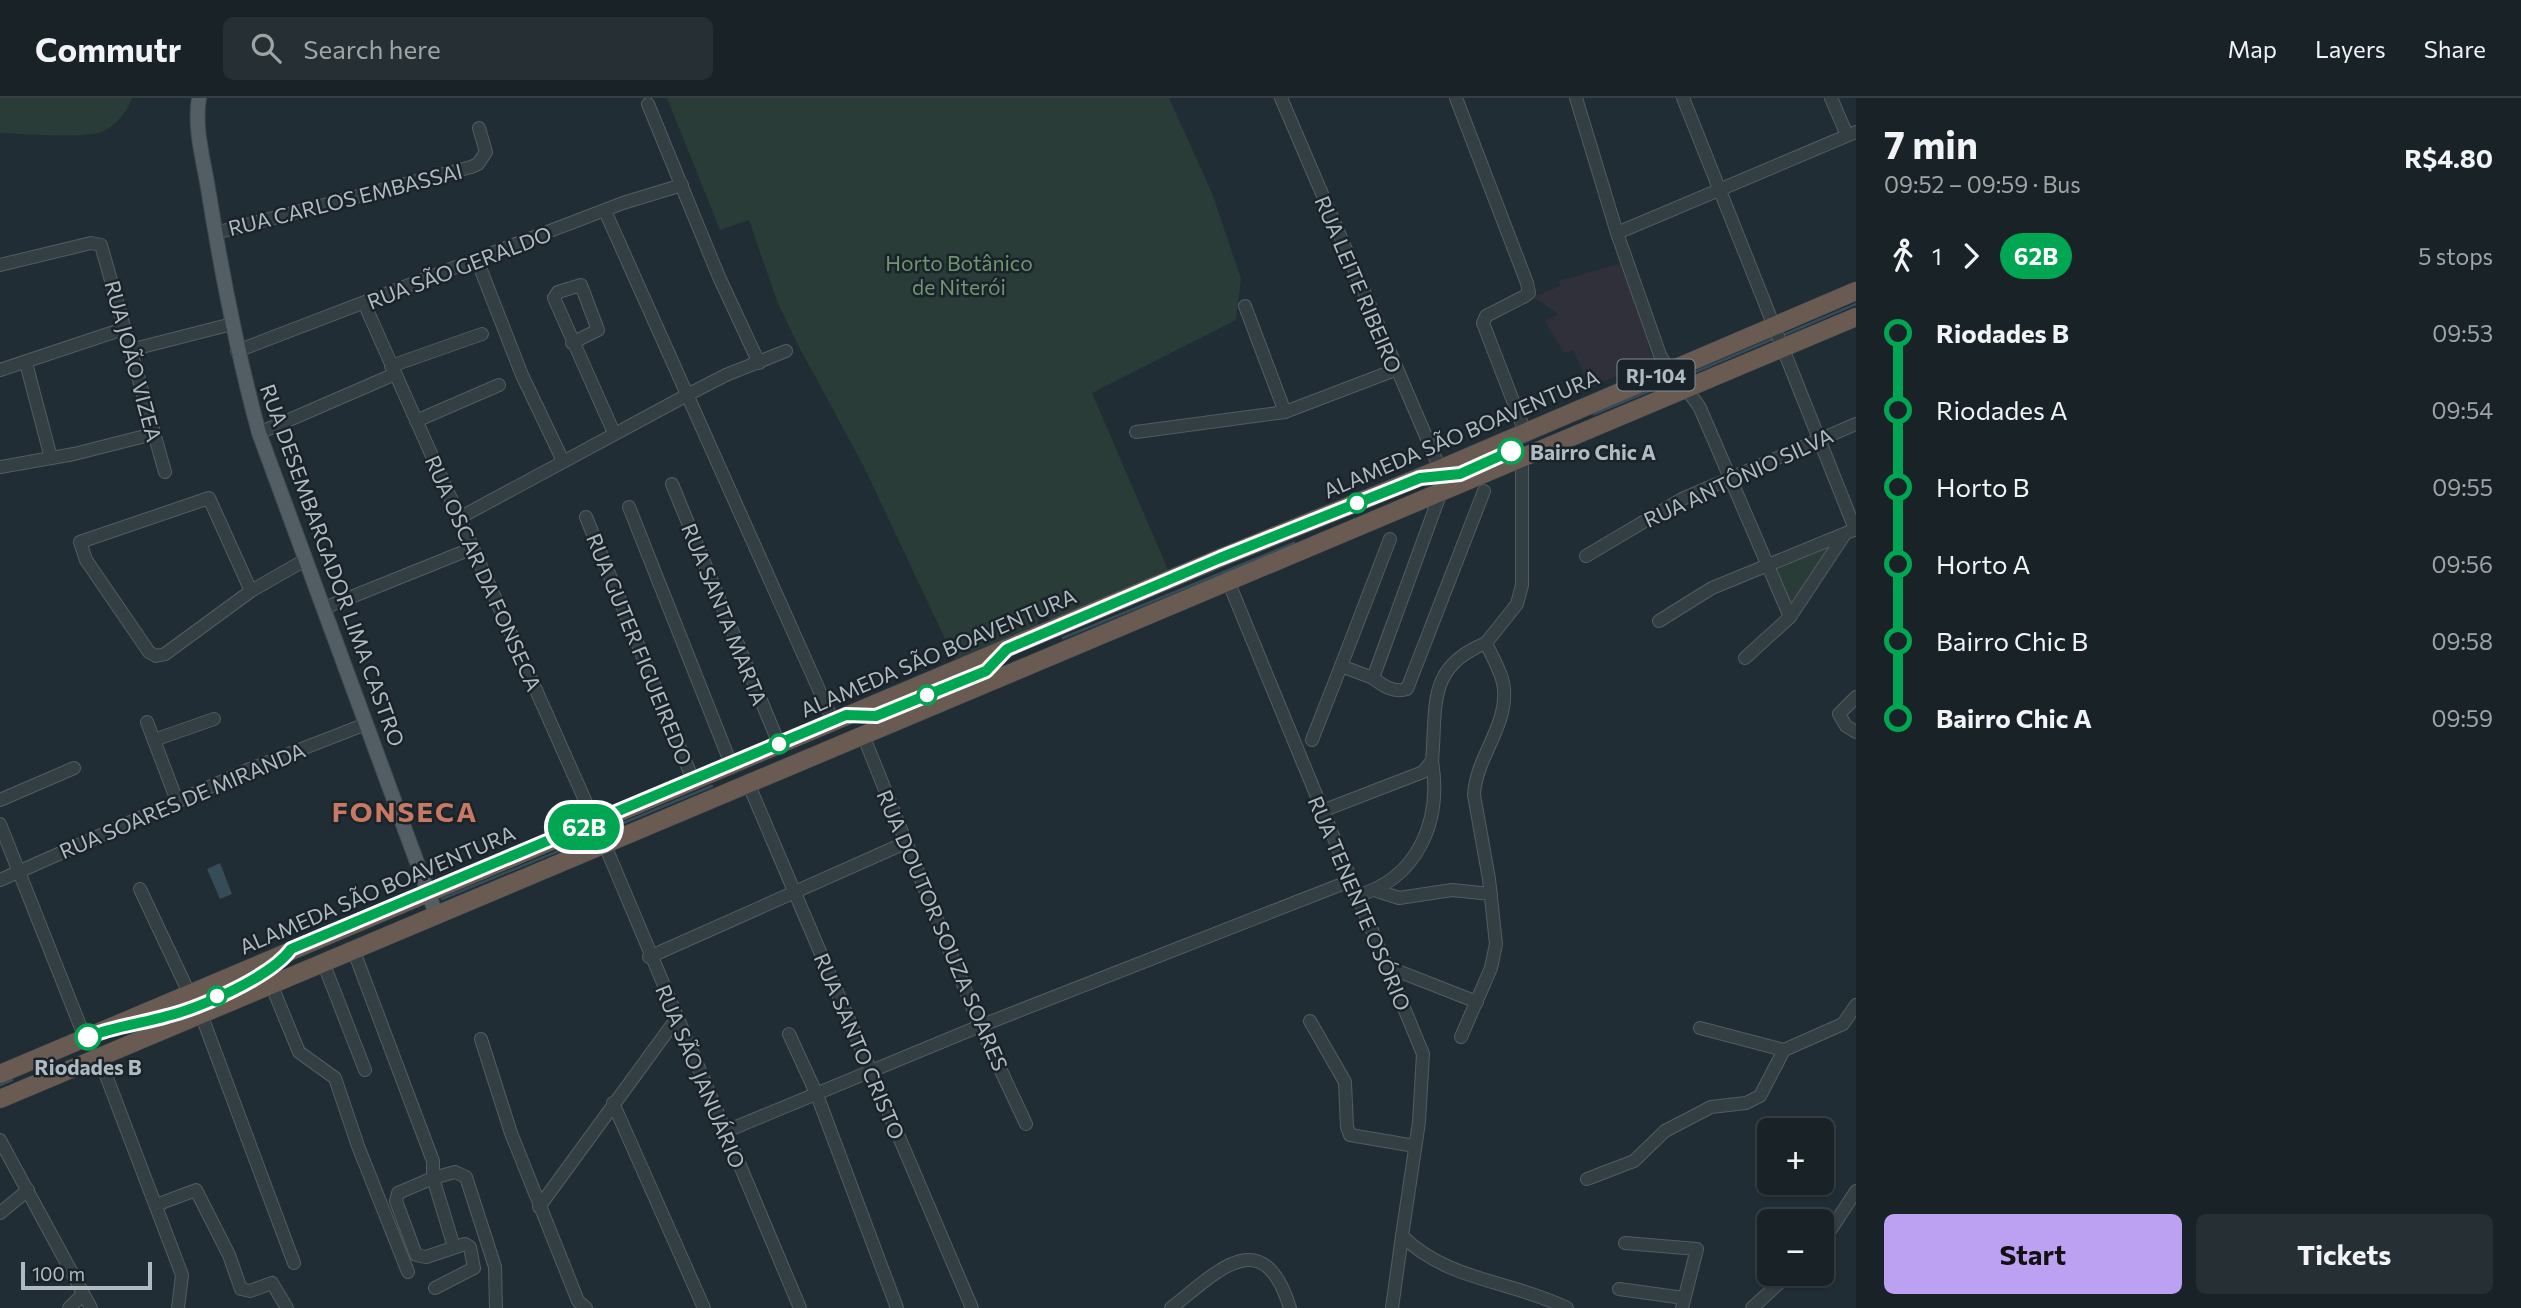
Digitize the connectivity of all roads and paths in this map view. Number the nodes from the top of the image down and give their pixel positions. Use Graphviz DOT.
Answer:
graph roads {
  1 [pos="200,98"];
  2 [pos="1281,98"];
  3 [pos="1456,98"];
  4 [pos="1576,98"];
  5 [pos="1684,98"];
  6 [pos="1831,98"];
  7 [pos="648,104"];
  8 [pos="479,128"];
  9 [pos="1852,133"];
  10 [pos="682,185"];
  11 [pos="1718,191"];
  12 [pos="605,211"];
  13 [pos="215,233"];
  14 [pos="1617,233"];
  15 [pos="477,260"];
  16 [pos="0,265"];
  17 [pos="1856,291"];
  18 [pos="364,303"];
  19 [pos="1245,306"];
  20 [pos="1856,317"];
  21 [pos="232,324"];
  22 [pos="1774,326"];
  23 [pos="123,329"];
  24 [pos="482,334"];
  25 [pos="572,343"];
  26 [pos="1783,348"];
  27 [pos="130,350"];
  28 [pos="237,351"];
  29 [pos="786,351"];
  30 [pos="26,363"];
  31 [pos="759,363"];
  32 [pos="0,370"];
  33 [pos="393,370"];
  34 [pos="1395,370"];
  35 [pos="1678,379"];
  36 [pos="499,385"];
  37 [pos="689,394"];
  38 [pos="1285,412"];
  39 [pos="416,421"];
  40 [pos="1856,424"];
  41 [pos="1136,432"];
  42 [pos="1525,432"];
  43 [pos="259,433"];
  44 [pos="614,433"];
  45 [pos="153,434"];
  46 [pos="1819,439"];
  47 [pos="1522,457"];
  48 [pos="51,458"];
  49 [pos="563,461"];
  50 [pos="0,467"];
  51 [pos="1440,469"];
  52 [pos="165,471"];
  53 [pos="1730,477"];
  54 [pos="672,484"];
  55 [pos="1484,491"];
  56 [pos="1441,492"];
  57 [pos="629,508"];
  58 [pos="586,517"];
  59 [pos="459,518"];
  60 [pos="1852,531"];
  61 [pos="1390,539"];
  62 [pos="473,548"];
  63 [pos="1586,556"];
  64 [pos="305,559"];
  65 [pos="1768,566"];
  66 [pos="1227,581"];
  67 [pos="251,591"];
  68 [pos="324,608"];
  69 [pos="1790,617"];
  70 [pos="1659,621"];
  71 [pos="1486,643"];
  72 [pos="1745,658"];
  73 [pos="1341,666"];
  74 [pos="1373,678"];
  75 [pos="1856,696"];
  76 [pos="214,719"];
  77 [pos="833,721"];
  78 [pos="147,722"];
  79 [pos="366,724"];
  80 [pos="1856,732"];
  81 [pos="863,735"];
  82 [pos="154,740"];
  83 [pos="1312,740"];
  84 [pos="779,744"];
  85 [pos="1432,761"];
  86 [pos="731,764"];
  87 [pos="74,768"];
  88 [pos="693,780"];
  89 [pos="748,783"];
  90 [pos="0,800"];
  91 [pos="177,801"];
  92 [pos="1322,811"];
  93 [pos="594,822"];
  94 [pos="0,824"];
  95 [pos="604,843"];
  96 [pos="905,843"];
  97 [pos="20,870"];
  98 [pos="0,880"];
  99 [pos="1350,881"];
  100 [pos="140,889"];
  101 [pos="794,891"];
  102 [pos="1377,891"];
  103 [pos="428,892"];
  104 [pos="1491,894"];
  105 [pos="1356,896"];
  106 [pos="436,914"];
  107 [pos="353,949"];
  108 [pos="649,957"];
  109 [pos="323,962"];
  110 [pos="1385,966"];
  111 [pos="271,984"];
  112 [pos="190,995"];
  113 [pos="1477,1002"];
  114 [pos="1856,1005"];
  115 [pos="201,1014"];
  116 [pos="677,1018"];
  117 [pos="1310,1021"];
  118 [pos="980,1026"];
  119 [pos="1700,1028"];
  120 [pos="789,1034"];
  121 [pos="1461,1037"];
  122 [pos="85,1038"];
  123 [pos="481,1039"];
  124 [pos="1784,1050"];
  125 [pos="99,1057"];
  126 [pos="365,1070"];
  127 [pos="871,1071"];
  128 [pos="0,1074"];
  129 [pos="817,1095"];
  130 [pos="0,1099"];
  131 [pos="613,1103"];
  132 [pos="1026,1124"];
  133 [pos="724,1132"];
  134 [pos="0,1140"];
  135 [pos="1415,1146"];
  136 [pos="433,1178"];
  137 [pos="1587,1179"];
  138 [pos="28,1190"];
  139 [pos="1856,1191"];
  140 [pos="156,1205"];
  141 [pos="539,1207"];
  142 [pos="0,1213"];
  143 [pos="1834,1225"];
  144 [pos="1402,1236"];
  145 [pos="1625,1243"];
  146 [pos="454,1247"];
  147 [pos="294,1263"];
  148 [pos="408,1272"];
  149 [pos="1776,1286"];
  150 [pos="435,1287"];
  151 [pos="1619,1289"];
  152 [pos="83,1294"];
  153 [pos="1683,1303"];
  154 [pos="576,1306"];
  155 [pos="69,1308"];
  156 [pos="91,1308"];
  157 [pos="178,1308"];
  158 [pos="287,1308"];
  159 [pos="496,1308"];
  160 [pos="704,1308"];
  161 [pos="800,1308"];
  162 [pos="897,1308"];
  163 [pos="972,1308"];
  164 [pos="1171,1308"];
  165 [pos="1290,1308"];
  166 [pos="1392,1308"];
  167 [pos="1567,1308"];
  168 [pos="1752,1308"];
  1 -- 13 [label="main road, RUA DESEMBARGADOR LIMA CASTRO"];
  2 -- 34 [label="street, RUA LEITE RIBEIRO"];
  3 -- 42 [label="street"];
  4 -- 14 [label="street"];
  5 -- 11 [label="street"];
  6 -- 9 [label="street"];
  7 -- 10 [label="street"];
  8 -- 13 [label="street, RUA CARLOS EMBASSAI"];
  9 -- 11 [label="street"];
  10 -- 12 [label="street, RUA SÃO GERALDO"];
  10 -- 31 [label="street"];
  11 -- 14 [label="street"];
  11 -- 22 [label="street"];
  12 -- 15 [label="street, RUA SÃO GERALDO"];
  12 -- 37 [label="street"];
  13 -- 21 [label="main road, RUA DESEMBARGADOR LIMA CASTRO"];
  14 -- 35 [label="street"];
  15 -- 18 [label="street, RUA SÃO GERALDO"];
  15 -- 49 [label="street"];
  16 -- 23 [label="street, RUA JOÃO VIZEA"];
  17 -- 22 [label="highway, ALAMEDA SÃO BOAVENTURA / RJ-104"];
  18 -- 28 [label="street, RUA SÃO GERALDO"];
  18 -- 33 [label="street, RUA OSCAR DA FONSECA"];
  19 -- 38 [label="street"];
  20 -- 26 [label="highway, ALAMEDA SÃO BOAVENTURA / RJ-104"];
  21 -- 27 [label="street"];
  21 -- 28 [label="main road, RUA DESEMBARGADOR LIMA CASTRO"];
  22 -- 26 [label="street"];
  22 -- 35 [label="highway, ALAMEDA SÃO BOAVENTURA / RJ-104"];
  23 -- 27 [label="street, RUA JOÃO VIZEA"];
  23 -- 30 [label="street"];
  24 -- 33 [label="street"];
  25 -- 25 [label="street"];
  25 -- 44 [label="street"];
  26 -- 35 [label="highway, ALAMEDA SÃO BOAVENTURA / RJ-104"];
  26 -- 46 [label="street"];
  27 -- 45 [label="street, RUA JOÃO VIZEA"];
  28 -- 43 [label="main road, RUA DESEMBARGADOR LIMA CASTRO"];
  29 -- 31 [label="street"];
  30 -- 32 [label="street"];
  30 -- 48 [label="street"];
  31 -- 37 [label="street"];
  33 -- 39 [label="street, RUA OSCAR DA FONSECA"];
  33 -- 43 [label="street"];
  34 -- 38 [label="street"];
  34 -- 51 [label="street, RUA LEITE RIBEIRO"];
  35 -- 42 [label="highway, ALAMEDA SÃO BOAVENTURA / RJ-104"];
  35 -- 47 [label="highway, ALAMEDA SÃO BOAVENTURA / RJ-104"];
  35 -- 53 [label="street"];
  36 -- 39 [label="street"];
  37 -- 44 [label="street"];
  37 -- 77 [label="street"];
  38 -- 41 [label="street"];
  39 -- 59 [label="street, RUA OSCAR DA FONSECA"];
  40 -- 46 [label="street, RUA ANTÔNIO SILVA"];
  42 -- 51 [label="highway, ALAMEDA SÃO BOAVENTURA / RJ-104"];
  43 -- 64 [label="main road, RUA DESEMBARGADOR LIMA CASTRO"];
  44 -- 49 [label="street"];
  45 -- 48 [label="street"];
  45 -- 52 [label="street, RUA JOÃO VIZEA"];
  46 -- 53 [label="street, RUA ANTÔNIO SILVA"];
  46 -- 60 [label="street"];
  47 -- 56 [label="highway, ALAMEDA SÃO BOAVENTURA / RJ-104"];
  47 -- 71 [label="street"];
  48 -- 50 [label="street"];
  49 -- 59 [label="street"];
  51 -- 77 [label="highway, ALAMEDA SÃO BOAVENTURA / RJ-104"];
  53 -- 63 [label="street, RUA ANTÔNIO SILVA"];
  53 -- 65 [label="street"];
  54 -- 84 [label="street, RUA SANTA MARTA"];
  55 -- 74 [label="street"];
  56 -- 66 [label="highway, ALAMEDA SÃO BOAVENTURA / RJ-104"];
  56 -- 74 [label="street"];
  57 -- 86 [label="street"];
  58 -- 88 [label="street, RUA GUTER FIGUEIREDO"];
  59 -- 62 [label="street, RUA OSCAR DA FONSECA"];
  60 -- 65 [label="street"];
  60 -- 69 [label="street"];
  61 -- 73 [label="street"];
  62 -- 68 [label="street"];
  62 -- 93 [label="street, RUA OSCAR DA FONSECA"];
  64 -- 67 [label="street"];
  64 -- 68 [label="main road, RUA DESEMBARGADOR LIMA CASTRO"];
  65 -- 69 [label="street"];
  65 -- 70 [label="street"];
  66 -- 81 [label="highway, ALAMEDA SÃO BOAVENTURA / RJ-104"];
  66 -- 92 [label="street, RUA TENENTE OSÓRIO"];
  67 -- 67 [label="street"];
  68 -- 79 [label="main road, RUA DESEMBARGADOR LIMA CASTRO"];
  69 -- 72 [label="street"];
  71 -- 85 [label="street"];
  71 -- 104 [label="street"];
  73 -- 74 [label="street"];
  73 -- 83 [label="street"];
  75 -- 80 [label="street"];
  76 -- 82 [label="street"];
  77 -- 84 [label="highway, ALAMEDA SÃO BOAVENTURA / RJ-104"];
  78 -- 82 [label="street"];
  79 -- 91 [label="street, RUA SOARES DE MIRANDA"];
  79 -- 103 [label="main road, RUA DESEMBARGADOR LIMA CASTRO"];
  81 -- 89 [label="highway, ALAMEDA SÃO BOAVENTURA / RJ-104"];
  81 -- 96 [label="street, RUA DOUTOR SOUZA SOARES"];
  82 -- 91 [label="street"];
  84 -- 86 [label="highway, ALAMEDA SÃO BOAVENTURA / RJ-104"];
  85 -- 92 [label="street"];
  85 -- 102 [label="street"];
  86 -- 88 [label="highway, ALAMEDA SÃO BOAVENTURA / RJ-104"];
  87 -- 90 [label="street"];
  88 -- 93 [label="highway, ALAMEDA SÃO BOAVENTURA / RJ-104"];
  89 -- 95 [label="highway, ALAMEDA SÃO BOAVENTURA / RJ-104"];
  89 -- 101 [label="street, RUA SANTO CRISTO"];
  91 -- 97 [label="street, RUA SOARES DE MIRANDA"];
  92 -- 99 [label="street, RUA TENENTE OSÓRIO"];
  93 -- 95 [label="street, RUA OSCAR DA FONSECA"];
  93 -- 103 [label="highway, ALAMEDA SÃO BOAVENTURA / RJ-104"];
  94 -- 97 [label="street"];
  95 -- 106 [label="highway, ALAMEDA SÃO BOAVENTURA / RJ-104"];
  95 -- 108 [label="street, RUA SÃO JANUÁRIO"];
  96 -- 101 [label="street"];
  96 -- 118 [label="street, RUA DOUTOR SOUZA SOARES"];
  97 -- 98 [label="street, RUA SOARES DE MIRANDA"];
  97 -- 122 [label="street"];
  99 -- 105 [label="street, RUA TENENTE OSÓRIO"];
  99 -- 118 [label="street"];
  100 -- 112 [label="street"];
  101 -- 108 [label="street"];
  101 -- 127 [label="street, RUA SANTO CRISTO"];
  102 -- 104 [label="street"];
  102 -- 105 [label="street"];
  103 -- 106 [label="main road, RUA DESEMBARGADOR LIMA CASTRO"];
  103 -- 112 [label="highway, ALAMEDA SÃO BOAVENTURA / RJ-104"];
  104 -- 113 [label="street"];
  105 -- 110 [label="street, RUA TENENTE OSÓRIO"];
  106 -- 107 [label="highway, ALAMEDA SÃO BOAVENTURA / RJ-104"];
  107 -- 109 [label="highway, ALAMEDA SÃO BOAVENTURA / RJ-104"];
  107 -- 136 [label="street"];
  108 -- 116 [label="street, RUA SÃO JANUÁRIO"];
  109 -- 111 [label="highway, ALAMEDA SÃO BOAVENTURA / RJ-104"];
  109 -- 126 [label="street"];
  110 -- 113 [label="street"];
  110 -- 135 [label="street, RUA TENENTE OSÓRIO"];
  111 -- 115 [label="highway, ALAMEDA SÃO BOAVENTURA / RJ-104"];
  111 -- 148 [label="street"];
  112 -- 122 [label="highway, ALAMEDA SÃO BOAVENTURA / RJ-104"];
  113 -- 121 [label="street"];
  114 -- 124 [label="street"];
  115 -- 125 [label="highway, ALAMEDA SÃO BOAVENTURA / RJ-104"];
  115 -- 147 [label="street"];
  116 -- 131 [label="street"];
  116 -- 133 [label="street, RUA SÃO JANUÁRIO"];
  117 -- 135 [label="street"];
  118 -- 127 [label="street"];
  118 -- 132 [label="street, RUA DOUTOR SOUZA SOARES"];
  119 -- 124 [label="street"];
  120 -- 129 [label="street"];
  122 -- 128 [label="highway, ALAMEDA SÃO BOAVENTURA / RJ-104"];
  123 -- 141 [label="street"];
  124 -- 137 [label="street"];
  125 -- 130 [label="highway, ALAMEDA SÃO BOAVENTURA / RJ-104"];
  125 -- 140 [label="street"];
  127 -- 129 [label="street"];
  127 -- 163 [label="street, RUA SANTO CRISTO"];
  129 -- 133 [label="street"];
  129 -- 162 [label="street"];
  131 -- 141 [label="street"];
  131 -- 160 [label="street"];
  133 -- 161 [label="street, RUA SÃO JANUÁRIO"];
  134 -- 138 [label="street"];
  135 -- 144 [label="street, RUA TENENTE OSÓRIO"];
  136 -- 146 [label="street"];
  136 -- 146 [label="street"];
  136 -- 159 [label="street"];
  138 -- 142 [label="street"];
  138 -- 152 [label="street"];
  139 -- 143 [label="street"];
  140 -- 157 [label="street"];
  140 -- 158 [label="street"];
  141 -- 154 [label="street"];
  144 -- 166 [label="street, RUA TENENTE OSÓRIO"];
  144 -- 167 [label="street"];
  145 -- 153 [label="street"];
  146 -- 150 [label="street"];
  149 -- 168 [label="street"];
  151 -- 153 [label="street"];
  152 -- 155 [label="street"];
  152 -- 156 [label="street"];
  164 -- 165 [label="street"];
}
